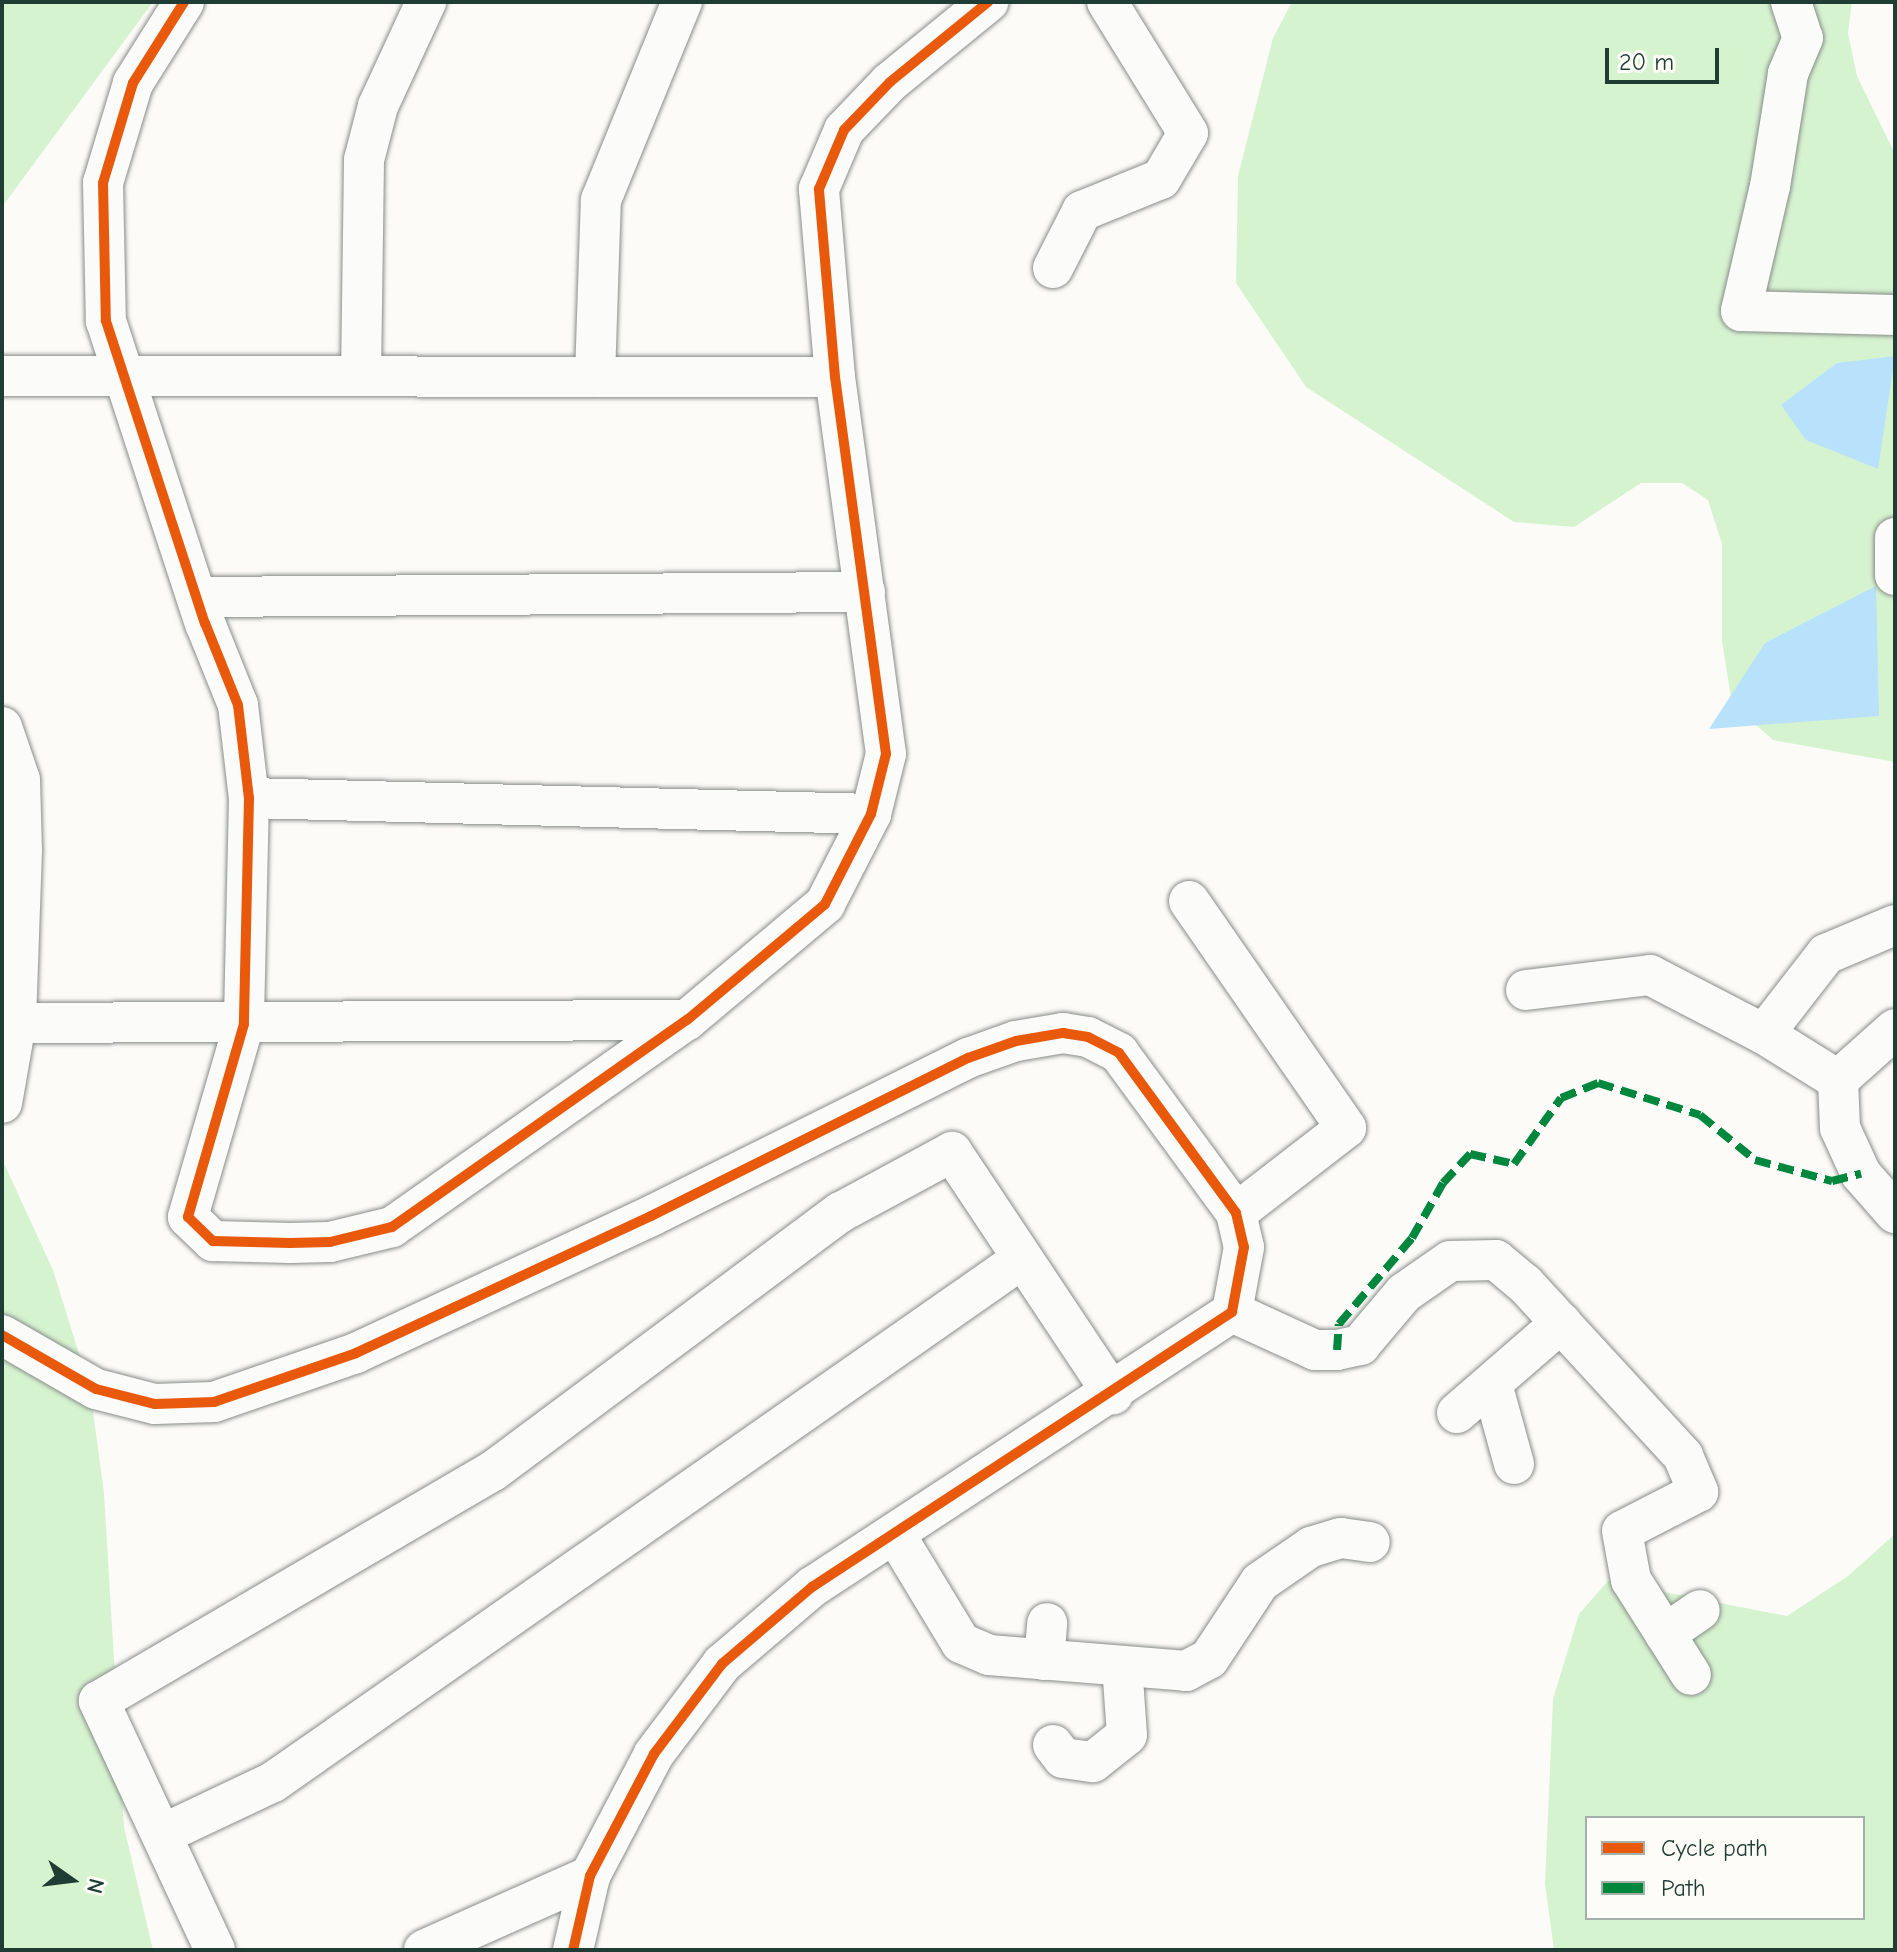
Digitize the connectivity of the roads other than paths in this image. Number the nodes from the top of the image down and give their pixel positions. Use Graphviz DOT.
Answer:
graph roads {
  1 [pos="184,2"];
  2 [pos="426,2"];
  3 [pos="682,2"];
  4 [pos="988,2"];
  5 [pos="1107,2"];
  6 [pos="1791,2"];
  7 [pos="1053,268"];
  8 [pos="1895,315"];
  9 [pos="2,376"];
  10 [pos="126,376"];
  11 [pos="361,376"];
  12 [pos="595,377"];
  13 [pos="835,377"];
  14 [pos="1895,538"];
  15 [pos="1895,575"];
  16 [pos="865,592"];
  17 [pos="197,597"];
  18 [pos="2,727"];
  19 [pos="249,798"];
  20 [pos="871,814"];
  21 [pos="12,819"];
  22 [pos="1189,901"];
  23 [pos="1895,925"];
  24 [pos="1526,990"];
  25 [pos="687,1020"];
  26 [pos="9,1023"];
  27 [pos="244,1024"];
  28 [pos="1895,1029"];
  29 [pos="1764,1034"];
  30 [pos="1838,1080"];
  31 [pos="2,1103"];
  32 [pos="1236,1213"];
  33 [pos="1895,1213"];
  34 [pos="1022,1259"];
  35 [pos="1232,1312"];
  36 [pos="1561,1323"];
  37 [pos="2,1335"];
  38 [pos="1492,1384"];
  39 [pos="1113,1394"];
  40 [pos="1457,1413"];
  41 [pos="1514,1464"];
  42 [pos="895,1534"];
  43 [pos="1370,1542"];
  44 [pos="1700,1610"];
  45 [pos="1665,1634"];
  46 [pos="1122,1666"];
  47 [pos="1691,1675"];
  48 [pos="1053,1745"];
  49 [pos="163,1834"];
  50 [pos="590,1876"];
  51 [pos="215,1950"];
  52 [pos="424,1950"];
  53 [pos="573,1950"];
  1 -- 10 [label="street"];
  2 -- 11 [label="street"];
  3 -- 12 [label="street"];
  4 -- 13 [label="street"];
  5 -- 7 [label="street"];
  6 -- 8 [label="street"];
  9 -- 10 [label="street"];
  10 -- 11 [label="street"];
  10 -- 17 [label="street"];
  11 -- 12 [label="street"];
  12 -- 13 [label="street"];
  13 -- 16 [label="street"];
  14 -- 15 [label="street"];
  16 -- 17 [label="street"];
  16 -- 20 [label="street"];
  17 -- 19 [label="street"];
  18 -- 21 [label="street"];
  19 -- 20 [label="street"];
  19 -- 27 [label="street"];
  20 -- 25 [label="street"];
  21 -- 26 [label="street"];
  22 -- 32 [label="street"];
  23 -- 29 [label="street"];
  24 -- 29 [label="street"];
  25 -- 27 [label="street"];
  25 -- 27 [label="street"];
  26 -- 27 [label="street"];
  26 -- 31 [label="street"];
  28 -- 30 [label="street"];
  29 -- 30 [label="street"];
  30 -- 33 [label="street"];
  32 -- 35 [label="street"];
  32 -- 37 [label="street"];
  34 -- 39 [label="street"];
  34 -- 49 [label="street"];
  34 -- 49 [label="street"];
  35 -- 36 [label="street"];
  35 -- 39 [label="street"];
  36 -- 38 [label="street"];
  36 -- 45 [label="street"];
  38 -- 40 [label="street"];
  38 -- 41 [label="street"];
  39 -- 42 [label="street"];
  42 -- 46 [label="street"];
  42 -- 50 [label="street"];
  43 -- 46 [label="street"];
  44 -- 45 [label="street"];
  45 -- 47 [label="street"];
  46 -- 48 [label="street"];
  49 -- 51 [label="street"];
  50 -- 52 [label="street"];
  50 -- 53 [label="street"];
}
